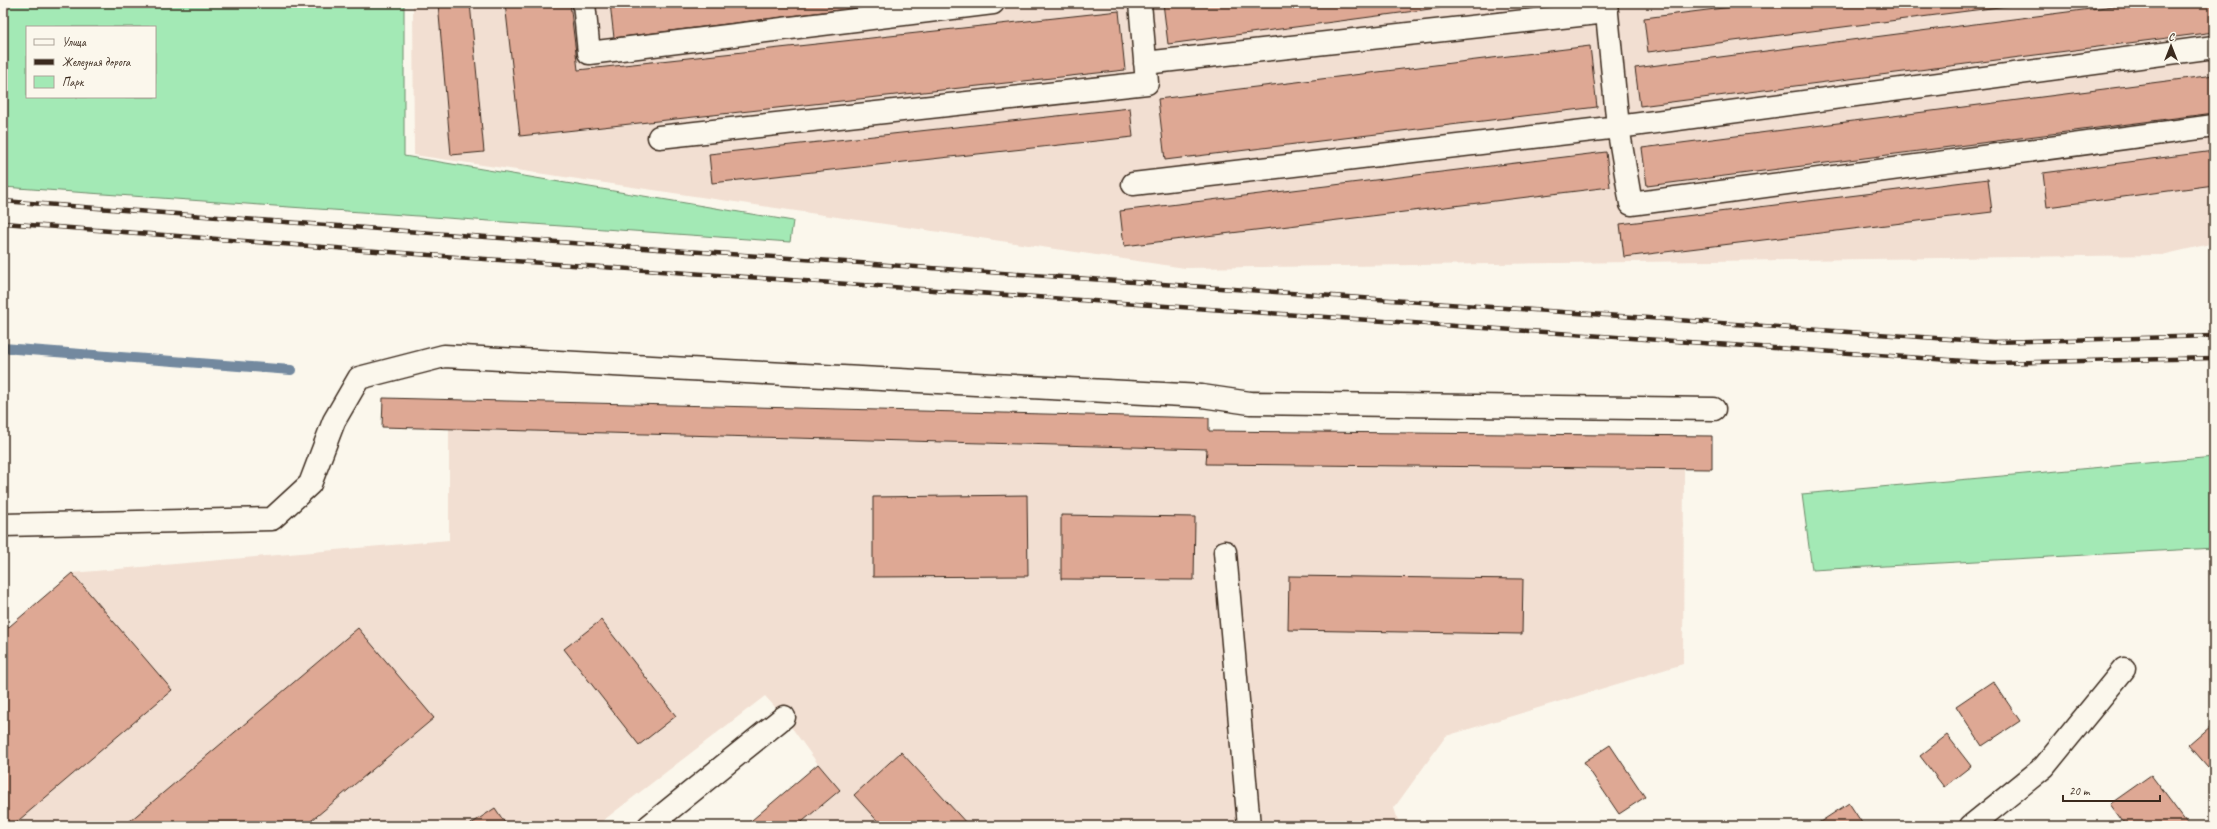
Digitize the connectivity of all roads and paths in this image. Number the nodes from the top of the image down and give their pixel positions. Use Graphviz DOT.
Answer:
graph roads {
  1 [pos="584,3"];
  2 [pos="992,3"];
  3 [pos="1140,3"];
  4 [pos="1606,7"];
  5 [pos="2214,47"];
  6 [pos="1145,63"];
  7 [pos="2214,126"];
  8 [pos="1618,128"];
  9 [pos="659,137"];
  10 [pos="1133,184"];
  11 [pos="1714,409"];
  12 [pos="3,525"];
  13 [pos="1225,552"];
  14 [pos="2124,669"];
  15 [pos="784,716"];
  16 [pos="649,826"];
  17 [pos="1249,826"];
  18 [pos="1971,826"];
  1 -- 2 [label="street"];
  3 -- 6 [label="street"];
  4 -- 6 [label="street"];
  4 -- 8 [label="street"];
  5 -- 8 [label="street"];
  6 -- 9 [label="street"];
  7 -- 8 [label="street"];
  8 -- 10 [label="street"];
  11 -- 12 [label="street"];
  13 -- 17 [label="street"];
  14 -- 18 [label="street"];
  15 -- 16 [label="street"];
}
